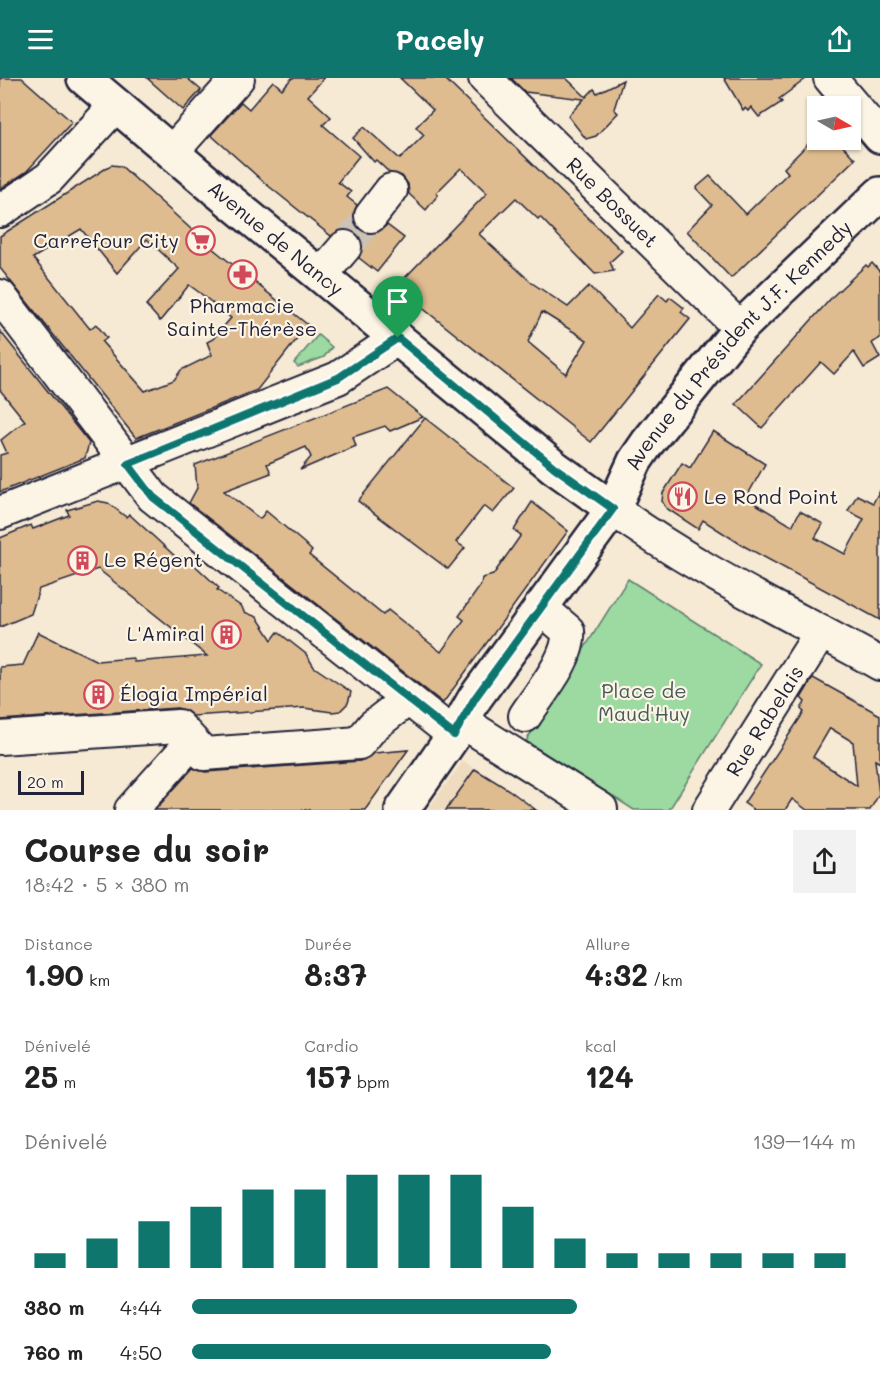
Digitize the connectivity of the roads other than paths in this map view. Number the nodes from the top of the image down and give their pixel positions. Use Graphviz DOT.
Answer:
graph roads {
  1 [pos="84,78"];
  2 [pos="238,78"];
  3 [pos="485,78"];
  4 [pos="830,78"];
  5 [pos="116,105"];
  6 [pos="880,137"];
  7 [pos="172,152"];
  8 [pos="392,190"];
  9 [pos="880,194"];
  10 [pos="0,211"];
  11 [pos="371,216"];
  12 [pos="345,247"];
  13 [pos="321,276"];
  14 [pos="0,296"];
  15 [pos="740,328"];
  16 [pos="398,338"];
  17 [pos="128,464"];
  18 [pos="613,509"];
  19 [pos="0,513"];
  20 [pos="540,607"];
  21 [pos="821,632"];
  22 [pos="880,664"];
  23 [pos="408,699"];
  24 [pos="525,716"];
  25 [pos="458,728"];
  26 [pos="0,738"];
  27 [pos="192,741"];
  28 [pos="601,809"];
  29 [pos="131,810"];
  30 [pos="402,810"];
  31 [pos="709,810"];
  1 -- 5 [label="main road, Avenue de Nancy"];
  2 -- 7 [label="street"];
  3 -- 15 [label="street, Rue Bossuet"];
  4 -- 6 [label="street"];
  5 -- 7 [label="main road, Avenue de Nancy"];
  5 -- 10 [label="street"];
  7 -- 13 [label="main road, Avenue de Nancy"];
  8 -- 11 [label="street"];
  9 -- 15 [label="main road, Avenue du Président J.F. Kennedy"];
  12 -- 13 [label="street"];
  13 -- 16 [label="main road, Avenue de Nancy"];
  14 -- 17 [label="street"];
  15 -- 18 [label="main road, Avenue du Président J.F. Kennedy"];
  16 -- 17 [label="street"];
  16 -- 18 [label="main road, Avenue de Nancy"];
  17 -- 19 [label="street"];
  17 -- 23 [label="street"];
  18 -- 20 [label="main road, Avenue du Président J.F. Kennedy"];
  18 -- 21 [label="street"];
  20 -- 24 [label="street"];
  20 -- 25 [label="main road, Avenue du Président J.F. Kennedy"];
  21 -- 22 [label="street"];
  21 -- 31 [label="street, Rue Rabelais"];
  23 -- 25 [label="street"];
  23 -- 27 [label="street"];
  25 -- 28 [label="street"];
  25 -- 30 [label="main road, Avenue du Président J.F. Kennedy"];
  26 -- 27 [label="street"];
  27 -- 29 [label="street"];
}
